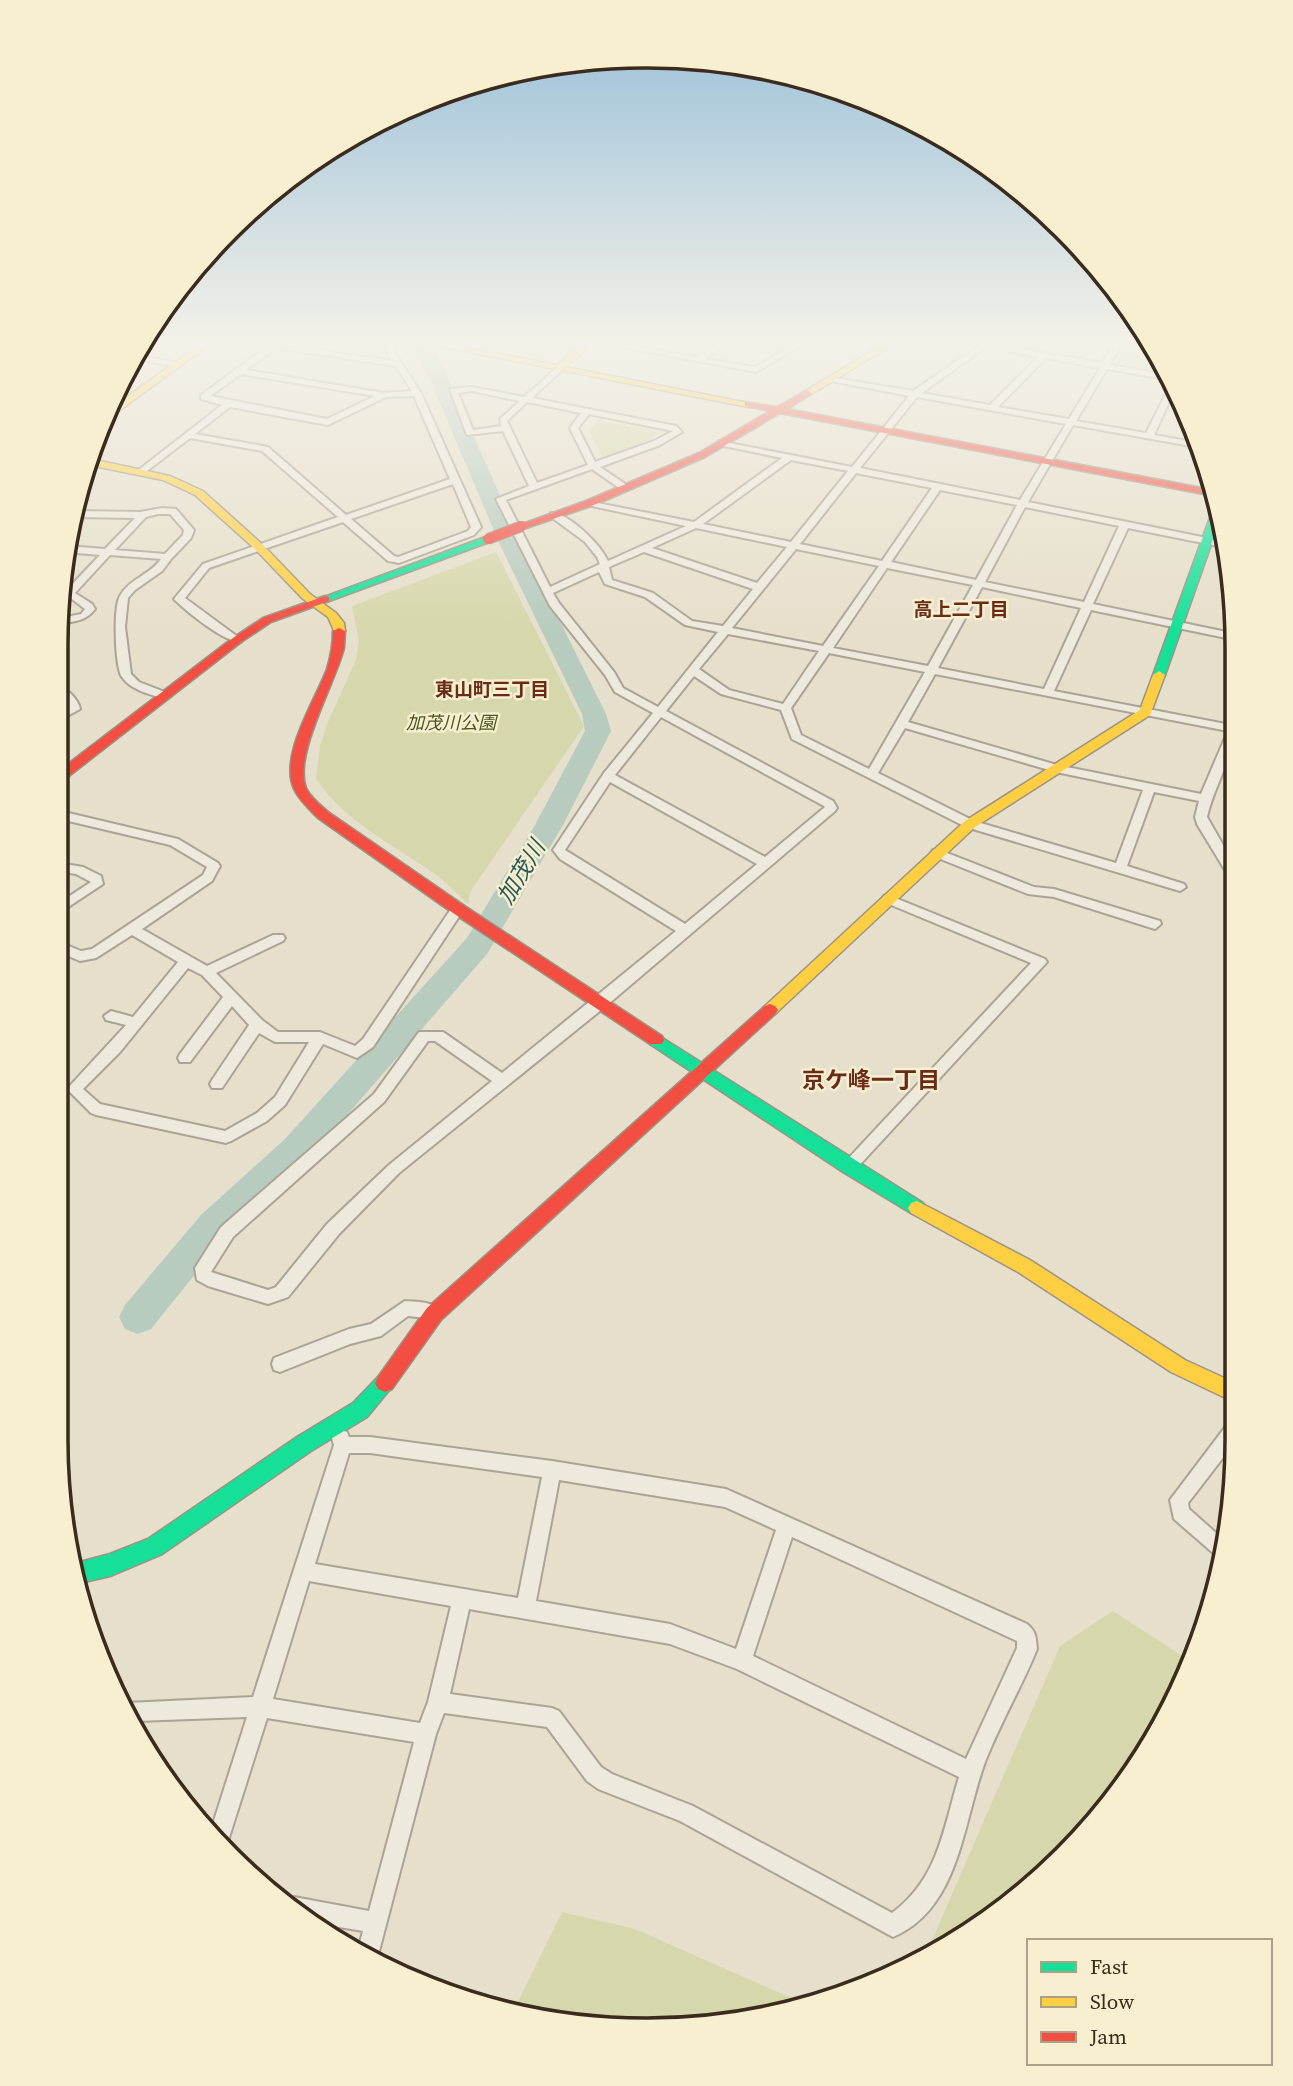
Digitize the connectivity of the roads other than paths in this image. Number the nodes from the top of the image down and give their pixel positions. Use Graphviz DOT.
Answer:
graph roads {
  1 [pos="185,437"];
  2 [pos="201,437"];
  3 [pos="436,437"];
  4 [pos="510,437"];
  5 [pos="579,437"];
  6 [pos="668,437"];
  7 [pos="732,437"];
  8 [pos="878,437"];
  9 [pos="923,437"];
  10 [pos="1063,437"];
  11 [pos="1156,437"];
  12 [pos="722,443"];
  13 [pos="1188,443"];
  14 [pos="789,457"];
  15 [pos="1050,461"];
  16 [pos="98,464"];
  17 [pos="593,466"];
  18 [pos="853,469"];
  19 [pos="140,472"];
  20 [pos="455,480"];
  21 [pos="938,486"];
  22 [pos="534,487"];
  23 [pos="625,488"];
  24 [pos="1203,491"];
  25 [pos="590,503"];
  26 [pos="1023,503"];
  27 [pos="84,513"];
  28 [pos="554,515"];
  29 [pos="142,516"];
  30 [pos="343,519"];
  31 [pos="1125,524"];
  32 [pos="695,525"];
  33 [pos="1212,525"];
  34 [pos="1206,540"];
  35 [pos="1215,542"];
  36 [pos="793,545"];
  37 [pos="259,547"];
  38 [pos="645,549"];
  39 [pos="76,550"];
  40 [pos="109,552"];
  41 [pos="167,557"];
  42 [pos="884,565"];
  43 [pos="607,566"];
  44 [pos="979,584"];
  45 [pos="758,587"];
  46 [pos="71,591"];
  47 [pos="547,592"];
  48 [pos="71,594"];
  49 [pos="314,601"];
  50 [pos="1086,606"];
  51 [pos="69,619"];
  52 [pos="1177,624"];
  53 [pos="724,630"];
  54 [pos="1225,635"];
  55 [pos="237,640"];
  56 [pos="824,650"];
  57 [pos="693,670"];
  58 [pos="931,670"];
  59 [pos="1048,692"];
  60 [pos="166,696"];
  61 [pos="68,698"];
  62 [pos="786,708"];
  63 [pos="68,712"];
  64 [pos="659,712"];
  65 [pos="1146,712"];
  66 [pos="902,724"];
  67 [pos="1225,726"];
  68 [pos="1225,752"];
  69 [pos="1056,768"];
  70 [pos="68,769"];
  71 [pos="871,775"];
  72 [pos="608,776"];
  73 [pos="1150,788"];
  74 [pos="1205,799"];
  75 [pos="68,818"];
  76 [pos="971,824"];
  77 [pos="937,853"];
  78 [pos="1225,860"];
  79 [pos="765,863"];
  80 [pos="68,868"];
  81 [pos="1120,869"];
  82 [pos="1180,887"];
  83 [pos="888,899"];
  84 [pos="68,903"];
  85 [pos="458,909"];
  86 [pos="1155,924"];
  87 [pos="132,929"];
  88 [pos="687,931"];
  89 [pos="278,938"];
  90 [pos="68,950"];
  91 [pos="186,961"];
  92 [pos="206,971"];
  93 [pos="231,997"];
  94 [pos="601,1002"];
  95 [pos="111,1016"];
  96 [pos="136,1023"];
  97 [pos="257,1024"];
  98 [pos="320,1037"];
  99 [pos="185,1058"];
  100 [pos="704,1073"];
  101 [pos="504,1082"];
  102 [pos="217,1084"];
  103 [pos="849,1167"];
  104 [pos="434,1314"];
  105 [pos="280,1364"];
  106 [pos="1225,1388"];
  107 [pos="337,1424"];
  108 [pos="1225,1441"];
  109 [pos="343,1445"];
  110 [pos="552,1469"];
  111 [pos="787,1525"];
  112 [pos="1215,1544"];
  113 [pos="303,1570"];
  114 [pos="84,1572"];
  115 [pos="462,1600"];
  116 [pos="525,1609"];
  117 [pos="742,1661"];
  118 [pos="438,1702"];
  119 [pos="261,1707"];
  120 [pos="136,1711"];
  121 [pos="426,1734"];
  122 [pos="971,1772"];
  123 [pos="221,1830"];
  124 [pos="313,1911"];
  125 [pos="377,1923"];
  126 [pos="370,1947"];
  1 -- 19 [label="street"];
  2 -- 30 [label="street"];
  3 -- 20 [label="street"];
  4 -- 22 [label="street"];
  5 -- 17 [label="street"];
  6 -- 17 [label="street"];
  7 -- 12 [label="street"];
  8 -- 18 [label="street"];
  9 -- 15 [label="street"];
  10 -- 15 [label="street"];
  11 -- 13 [label="street"];
  12 -- 14 [label="street"];
  12 -- 23 [label="street"];
  14 -- 18 [label="street"];
  14 -- 32 [label="street"];
  15 -- 24 [label="street"];
  15 -- 26 [label="street"];
  16 -- 19 [label="street"];
  17 -- 22 [label="street"];
  17 -- 23 [label="street"];
  18 -- 21 [label="street"];
  18 -- 36 [label="street"];
  19 -- 37 [label="street"];
  20 -- 30 [label="street"];
  20 -- 30 [label="street"];
  21 -- 26 [label="street"];
  21 -- 42 [label="street"];
  22 -- 47 [label="street"];
  23 -- 25 [label="street"];
  25 -- 28 [label="street"];
  25 -- 32 [label="street"];
  26 -- 31 [label="street"];
  26 -- 44 [label="street"];
  27 -- 29 [label="street"];
  28 -- 43 [label="street"];
  28 -- 49 [label="street, bridge"];
  29 -- 40 [label="street"];
  29 -- 41 [label="street"];
  30 -- 37 [label="street"];
  31 -- 34 [label="street"];
  31 -- 50 [label="street"];
  32 -- 36 [label="street"];
  32 -- 38 [label="street"];
  33 -- 34 [label="street"];
  34 -- 35 [label="street"];
  34 -- 52 [label="street"];
  36 -- 42 [label="street"];
  36 -- 45 [label="street"];
  37 -- 49 [label="street"];
  37 -- 55 [label="street"];
  38 -- 43 [label="street"];
  38 -- 45 [label="street"];
  39 -- 40 [label="street"];
  40 -- 41 [label="street"];
  40 -- 46 [label="street"];
  41 -- 60 [label="street"];
  42 -- 44 [label="street"];
  42 -- 56 [label="street"];
  43 -- 47 [label="street"];
  43 -- 53 [label="street"];
  44 -- 50 [label="street"];
  44 -- 58 [label="street"];
  45 -- 53 [label="street"];
  47 -- 64 [label="street"];
  48 -- 51 [label="street"];
  49 -- 55 [label="street"];
  49 -- 85 [label="street"];
  50 -- 52 [label="street"];
  50 -- 59 [label="street"];
  52 -- 54 [label="street"];
  52 -- 65 [label="street"];
  53 -- 56 [label="street"];
  53 -- 57 [label="street"];
  55 -- 60 [label="street"];
  56 -- 58 [label="street"];
  56 -- 62 [label="street"];
  57 -- 62 [label="street"];
  57 -- 64 [label="street"];
  58 -- 59 [label="street"];
  58 -- 66 [label="street"];
  59 -- 65 [label="street"];
  60 -- 70 [label="street"];
  61 -- 63 [label="street"];
  62 -- 71 [label="street"];
  64 -- 72 [label="street"];
  64 -- 79 [label="street"];
  65 -- 67 [label="street"];
  65 -- 69 [label="street"];
  66 -- 69 [label="street"];
  66 -- 71 [label="street"];
  68 -- 74 [label="street"];
  69 -- 73 [label="street"];
  69 -- 76 [label="street"];
  71 -- 76 [label="street"];
  72 -- 79 [label="street"];
  72 -- 88 [label="street"];
  73 -- 74 [label="street"];
  73 -- 81 [label="street"];
  74 -- 78 [label="street"];
  75 -- 87 [label="street"];
  76 -- 77 [label="street"];
  76 -- 81 [label="street"];
  77 -- 83 [label="street"];
  77 -- 86 [label="street"];
  79 -- 88 [label="street"];
  80 -- 84 [label="street"];
  81 -- 82 [label="street"];
  83 -- 100 [label="street"];
  83 -- 103 [label="street"];
  85 -- 94 [label="street"];
  85 -- 98 [label="street"];
  87 -- 90 [label="street"];
  87 -- 91 [label="street"];
  88 -- 94 [label="street"];
  89 -- 92 [label="street"];
  91 -- 92 [label="street"];
  91 -- 96 [label="street"];
  92 -- 93 [label="street"];
  93 -- 97 [label="street"];
  93 -- 99 [label="street"];
  94 -- 100 [label="street"];
  94 -- 101 [label="street"];
  95 -- 96 [label="street"];
  96 -- 98 [label="street"];
  97 -- 98 [label="street"];
  97 -- 102 [label="street"];
  100 -- 103 [label="street"];
  100 -- 104 [label="street"];
  101 -- 101 [label="street"];
  103 -- 106 [label="street"];
  104 -- 105 [label="street"];
  104 -- 107 [label="street"];
  107 -- 109 [label="street"];
  107 -- 114 [label="street"];
  108 -- 112 [label="street"];
  109 -- 110 [label="street"];
  109 -- 113 [label="street"];
  110 -- 111 [label="street"];
  110 -- 116 [label="street"];
  111 -- 117 [label="street"];
  111 -- 122 [label="street"];
  113 -- 115 [label="street"];
  113 -- 119 [label="street"];
  115 -- 116 [label="street"];
  115 -- 118 [label="street"];
  116 -- 117 [label="street"];
  117 -- 122 [label="street"];
  118 -- 121 [label="street"];
  118 -- 122 [label="street"];
  119 -- 120 [label="street"];
  119 -- 121 [label="street"];
  119 -- 123 [label="street"];
  121 -- 125 [label="street"];
  124 -- 125 [label="street"];
  125 -- 126 [label="street"];
}
